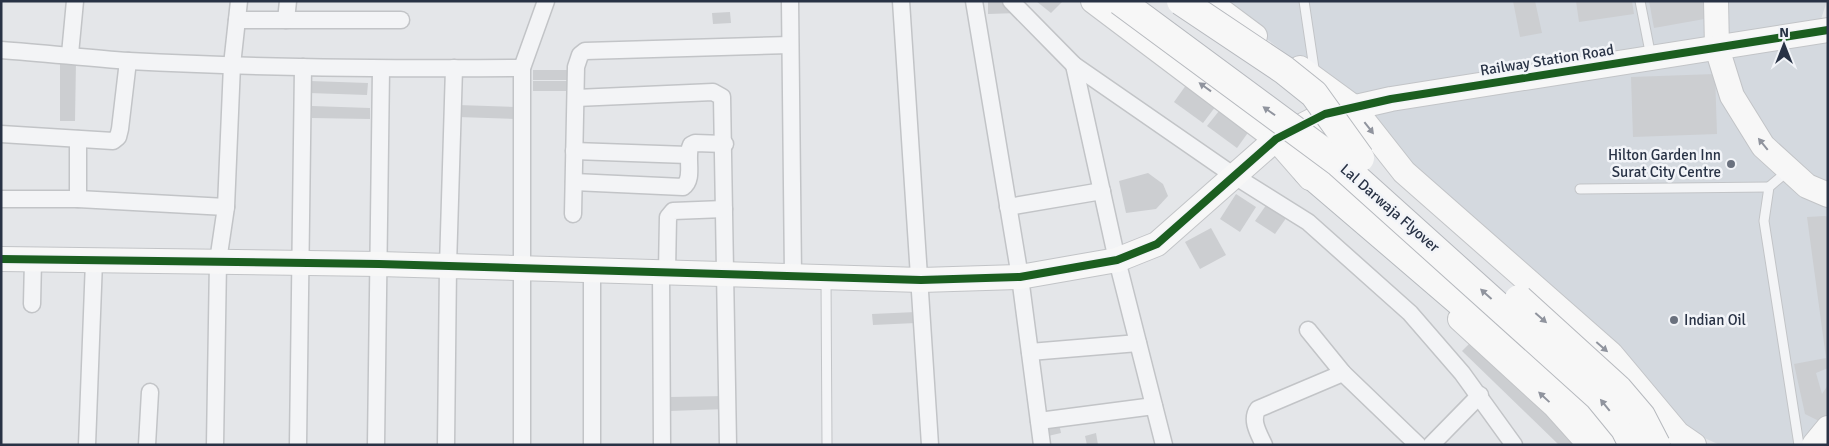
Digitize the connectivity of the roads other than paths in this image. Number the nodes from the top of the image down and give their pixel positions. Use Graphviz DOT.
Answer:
graph roads {
  1 [pos="76,1"];
  2 [pos="239,1"];
  3 [pos="288,1"];
  4 [pos="546,1"];
  5 [pos="790,1"];
  6 [pos="901,1"];
  7 [pos="974,1"];
  8 [pos="1012,1"];
  9 [pos="1093,1"];
  10 [pos="1120,1"];
  11 [pos="1150,1"];
  12 [pos="1181,1"];
  13 [pos="1208,1"];
  14 [pos="1304,1"];
  15 [pos="1640,1"];
  16 [pos="1716,1"];
  17 [pos="237,20"];
  18 [pos="286,20"];
  19 [pos="401,20"];
  20 [pos="1828,30"];
  21 [pos="790,45"];
  22 [pos="1718,48"];
  23 [pos="1,50"];
  24 [pos="70,54"];
  25 [pos="1651,57"];
  26 [pos="128,61"];
  27 [pos="232,65"];
  28 [pos="1074,65"];
  29 [pos="303,67"];
  30 [pos="454,68"];
  31 [pos="522,68"];
  32 [pos="381,69"];
  33 [pos="1316,80"];
  34 [pos="576,98"];
  35 [pos="1352,106"];
  36 [pos="1325,114"];
  37 [pos="1,134"];
  38 [pos="78,139"];
  39 [pos="1276,139"];
  40 [pos="725,144"];
  41 [pos="574,152"];
  42 [pos="688,155"];
  43 [pos="1360,158"];
  44 [pos="1790,170"];
  45 [pos="1233,175"];
  46 [pos="574,182"];
  47 [pos="1769,187"];
  48 [pos="1580,189"];
  49 [pos="1102,191"];
  50 [pos="1828,195"];
  51 [pos="1,199"];
  52 [pos="78,200"];
  53 [pos="226,207"];
  54 [pos="1008,207"];
  55 [pos="724,209"];
  56 [pos="573,214"];
  57 [pos="1,259"];
  58 [pos="33,260"];
  59 [pos="1117,260"];
  60 [pos="94,261"];
  61 [pos="218,261"];
  62 [pos="301,262"];
  63 [pos="379,264"];
  64 [pos="448,266"];
  65 [pos="523,268"];
  66 [pos="592,270"];
  67 [pos="664,272"];
  68 [pos="725,273"];
  69 [pos="793,276"];
  70 [pos="826,276"];
  71 [pos="1020,277"];
  72 [pos="921,280"];
  73 [pos="32,304"];
  74 [pos="1308,330"];
  75 [pos="1138,343"];
  76 [pos="1030,352"];
  77 [pos="1343,373"];
  78 [pos="150,392"];
  79 [pos="1480,396"];
  80 [pos="1154,406"];
  81 [pos="1039,421"];
  82 [pos="1828,428"];
  83 [pos="1678,442"];
  84 [pos="87,445"];
  85 [pos="148,445"];
  86 [pos="216,445"];
  87 [pos="298,445"];
  88 [pos="376,445"];
  89 [pos="446,445"];
  90 [pos="522,445"];
  91 [pos="592,445"];
  92 [pos="662,445"];
  93 [pos="728,445"];
  94 [pos="828,445"];
  95 [pos="930,445"];
  96 [pos="1042,445"];
  97 [pos="1164,445"];
  98 [pos="1264,445"];
  99 [pos="1418,445"];
  100 [pos="1431,445"];
  101 [pos="1514,445"];
  102 [pos="1590,445"];
  103 [pos="1610,445"];
  104 [pos="1632,445"];
  105 [pos="1799,445"];
  106 [pos="1814,445"];
  1 -- 24 [label="street"];
  2 -- 17 [label="street"];
  3 -- 18 [label="street"];
  4 -- 31 [label="street"];
  5 -- 21 [label="street"];
  6 -- 72 [label="street"];
  7 -- 54 [label="street"];
  8 -- 28 [label="street"];
  39 -- 9 [label="street, one-way"];
  104 -- 10 [label="highway, Lal Darwaja Flyover, one-way, bridge"];
  11 -- 43 [label="highway, Lal Darwaja Flyover, bridge"];
  12 -- 43 [label="highway, bridge"];
  13 -- 33 [label="street"];
  14 -- 33 [label="lane"];
  15 -- 25 [label="lane"];
  16 -- 22 [label="street"];
  17 -- 18 [label="street"];
  17 -- 27 [label="street"];
  18 -- 19 [label="street"];
  20 -- 22 [label="street, Railway Station Road"];
  21 -- 34 [label="street"];
  21 -- 69 [label="street"];
  22 -- 25 [label="street, Railway Station Road"];
  44 -- 22 [label="street, one-way"];
  23 -- 24 [label="street"];
  24 -- 26 [label="street"];
  25 -- 35 [label="street, Railway Station Road"];
  26 -- 27 [label="street"];
  26 -- 38 [label="street"];
  27 -- 29 [label="street"];
  27 -- 53 [label="street"];
  28 -- 45 [label="street"];
  28 -- 49 [label="street"];
  29 -- 32 [label="street"];
  29 -- 62 [label="street"];
  30 -- 31 [label="street"];
  30 -- 32 [label="street"];
  30 -- 64 [label="street"];
  31 -- 65 [label="street"];
  32 -- 63 [label="street"];
  33 -- 35 [label="street"];
  34 -- 40 [label="street"];
  34 -- 41 [label="street"];
  35 -- 36 [label="street, Railway Station Road"];
  35 -- 83 [label="street, one-way"];
  36 -- 39 [label="street, Railway Station Road"];
  36 -- 103 [label="highway"];
  37 -- 38 [label="street"];
  38 -- 52 [label="street"];
  39 -- 45 [label="street, Railway Station Road"];
  102 -- 39 [label="street, one-way"];
  40 -- 42 [label="street"];
  40 -- 55 [label="street"];
  41 -- 42 [label="street"];
  41 -- 46 [label="street"];
  42 -- 46 [label="street"];
  43 -- 83 [label="highway, Lal Darwaja Flyover, one-way, bridge"];
  44 -- 47 [label="lane"];
  44 -- 50 [label="street"];
  45 -- 59 [label="street, Railway Station Road"];
  45 -- 79 [label="street"];
  46 -- 56 [label="street"];
  47 -- 48 [label="lane"];
  47 -- 105 [label="lane"];
  49 -- 54 [label="street"];
  49 -- 59 [label="street"];
  51 -- 52 [label="street"];
  52 -- 53 [label="street"];
  53 -- 61 [label="street"];
  54 -- 71 [label="street"];
  55 -- 67 [label="street"];
  55 -- 68 [label="street"];
  57 -- 58 [label="street, Railway Station Road"];
  58 -- 60 [label="street, Railway Station Road"];
  58 -- 73 [label="street"];
  59 -- 71 [label="street, Railway Station Road"];
  59 -- 75 [label="street"];
  60 -- 61 [label="street, Railway Station Road"];
  60 -- 84 [label="street"];
  61 -- 62 [label="street, Railway Station Road"];
  61 -- 86 [label="street"];
  62 -- 63 [label="street, Railway Station Road"];
  62 -- 87 [label="street"];
  63 -- 64 [label="street, Railway Station Road"];
  63 -- 88 [label="street"];
  64 -- 65 [label="street, Railway Station Road"];
  64 -- 89 [label="street"];
  65 -- 66 [label="street, Railway Station Road"];
  65 -- 90 [label="street"];
  66 -- 67 [label="street, Railway Station Road"];
  66 -- 91 [label="street"];
  67 -- 68 [label="street, Railway Station Road"];
  67 -- 92 [label="street"];
  68 -- 69 [label="street, Railway Station Road"];
  68 -- 93 [label="street"];
  69 -- 70 [label="street, Railway Station Road"];
  70 -- 72 [label="street, Railway Station Road"];
  70 -- 94 [label="lane"];
  71 -- 72 [label="street, Railway Station Road"];
  71 -- 76 [label="street"];
  72 -- 95 [label="street"];
  74 -- 77 [label="street"];
  75 -- 76 [label="street"];
  75 -- 80 [label="street"];
  76 -- 81 [label="street"];
  77 -- 98 [label="street"];
  77 -- 99 [label="street"];
  78 -- 85 [label="street"];
  79 -- 100 [label="street"];
  79 -- 101 [label="street"];
  80 -- 81 [label="street"];
  80 -- 97 [label="street"];
  81 -- 96 [label="street"];
  82 -- 106 [label="street"];
}
